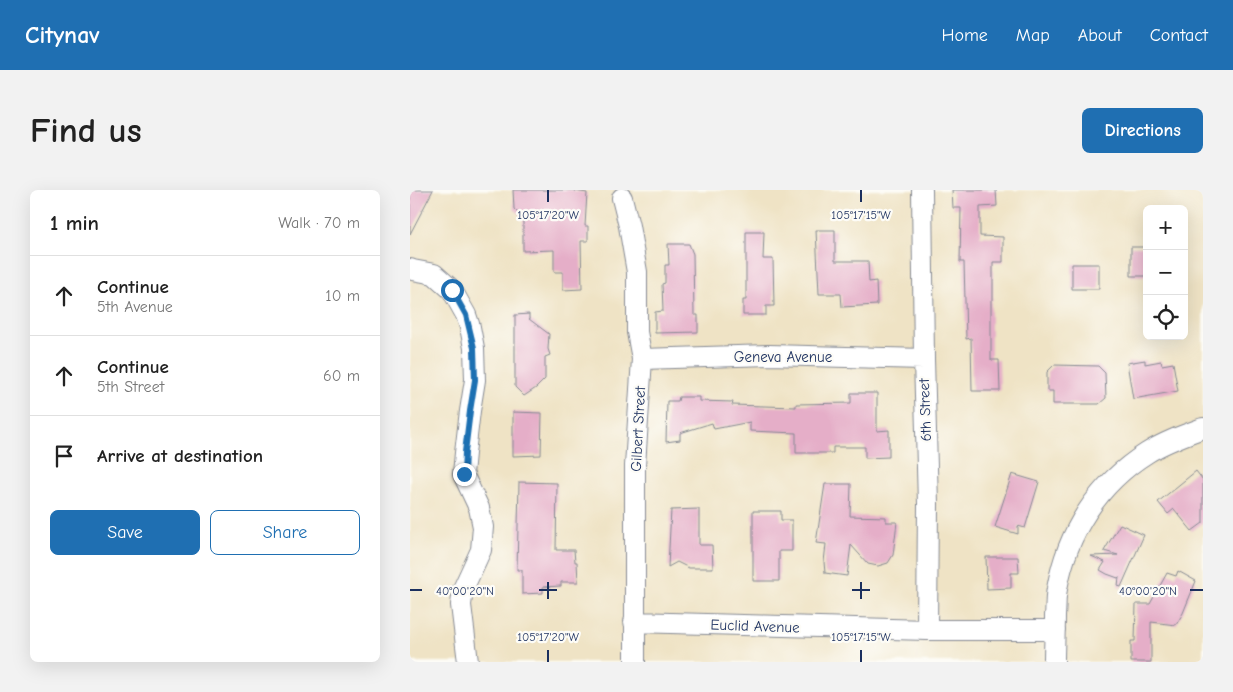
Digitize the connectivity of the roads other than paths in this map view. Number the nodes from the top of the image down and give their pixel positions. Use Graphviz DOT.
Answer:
graph roads {
  1 [pos="922,190"];
  2 [pos="622,198"];
  3 [pos="410,269"];
  4 [pos="642,359"];
  5 [pos="924,359"];
  6 [pos="1203,428"];
  7 [pos="634,622"];
  8 [pos="927,630"];
  9 [pos="1055,630"];
  10 [pos="468,662"];
  11 [pos="635,662"];
  12 [pos="1054,662"];
  1 -- 5 [label="street, 6th Street"];
  2 -- 4 [label="street, Gilbert Street"];
  3 -- 10 [label="street"];
  4 -- 5 [label="street, Geneva Avenue"];
  4 -- 7 [label="street, Gilbert Street"];
  5 -- 8 [label="street, 6th Street"];
  6 -- 9 [label="street"];
  7 -- 8 [label="street, Euclid Avenue"];
  7 -- 11 [label="street, Gilbert Street"];
  8 -- 9 [label="street, Euclid Avenue"];
  9 -- 12 [label="street"];
}
